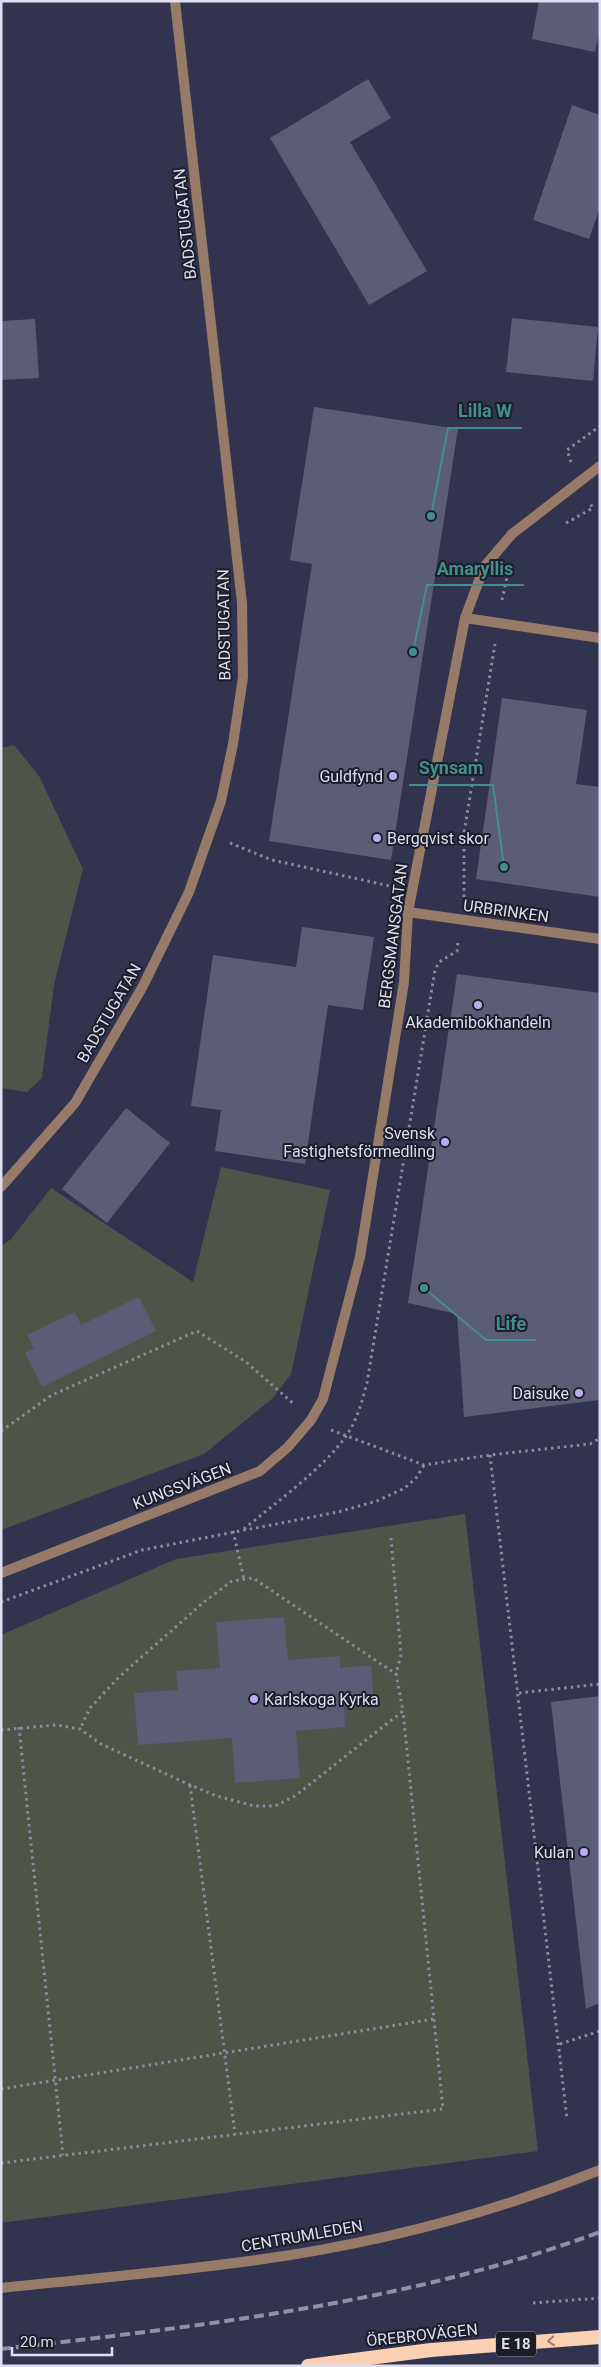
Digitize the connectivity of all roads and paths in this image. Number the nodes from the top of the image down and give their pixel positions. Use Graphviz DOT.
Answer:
graph roads {
  1 [pos="175,1"];
  2 [pos="600,466"];
  3 [pos="465,618"];
  4 [pos="600,638"];
  5 [pos="239,847"];
  6 [pos="412,891"];
  7 [pos="408,912"];
  8 [pos="600,939"];
  9 [pos="1,1187"];
  10 [pos="330,1375"];
  11 [pos="311,1420"];
  12 [pos="1,1431"];
  13 [pos="600,1438"];
  14 [pos="490,1455"];
  15 [pos="424,1465"];
  16 [pos="244,1529"];
  17 [pos="233,1531"];
  18 [pos="391,1538"];
  19 [pos="1,1573"];
  20 [pos="244,1579"];
  21 [pos="1,1602"];
  22 [pos="396,1674"];
  23 [pos="600,1684"];
  24 [pos="519,1692"];
  25 [pos="402,1711"];
  26 [pos="19,1728"];
  27 [pos="80,1729"];
  28 [pos="1,1730"];
  29 [pos="190,1785"];
  30 [pos="434,2019"];
  31 [pos="600,2031"];
  32 [pos="560,2044"];
  33 [pos="226,2052"];
  34 [pos="56,2080"];
  35 [pos="1,2089"];
  36 [pos="567,2120"];
  37 [pos="235,2134"];
  38 [pos="64,2155"];
  39 [pos="1,2163"];
  40 [pos="600,2170"];
  41 [pos="1,2288"];
  42 [pos="600,2298"];
  43 [pos="533,2303"];
  44 [pos="600,2337"];
  45 [pos="308,2366"];
  1 -- 9 [label="street, BADSTUGATAN"];
  2 -- 3 [label="street, BERGSMANSGATAN"];
  3 -- 4 [label="street"];
  3 -- 6 [label="street, BERGSMANSGATAN"];
  5 -- 6 [label="path"];
  6 -- 7 [label="street, BERGSMANSGATAN"];
  7 -- 8 [label="street, URBRINKEN"];
  7 -- 10 [label="street, BERGSMANSGATAN"];
  10 -- 11 [label="street, KUNGSVÄGEN"];
  11 -- 12 [label="path"];
  11 -- 19 [label="street, KUNGSVÄGEN"];
  13 -- 14 [label="path"];
  14 -- 15 [label="path"];
  14 -- 24 [label="path"];
  15 -- 16 [label="path"];
  15 -- 16 [label="path"];
  16 -- 17 [label="path"];
  17 -- 20 [label="path"];
  17 -- 21 [label="path"];
  18 -- 22 [label="path"];
  20 -- 22 [label="path"];
  20 -- 27 [label="path"];
  22 -- 25 [label="path"];
  23 -- 24 [label="path"];
  24 -- 32 [label="path"];
  25 -- 29 [label="path"];
  25 -- 30 [label="path"];
  26 -- 27 [label="path"];
  26 -- 28 [label="path"];
  26 -- 34 [label="path"];
  27 -- 29 [label="path"];
  29 -- 33 [label="path"];
  30 -- 33 [label="path"];
  30 -- 37 [label="path"];
  31 -- 32 [label="path"];
  32 -- 36 [label="path"];
  33 -- 34 [label="path"];
  33 -- 37 [label="path"];
  34 -- 35 [label="path"];
  34 -- 38 [label="path"];
  37 -- 38 [label="path"];
  38 -- 39 [label="path"];
  40 -- 41 [label="street, CENTRUMLEDEN"];
  42 -- 43 [label="path"];
  44 -- 45 [label="highway, ÖREBROVÄGEN / E 18, one-way"];
}
